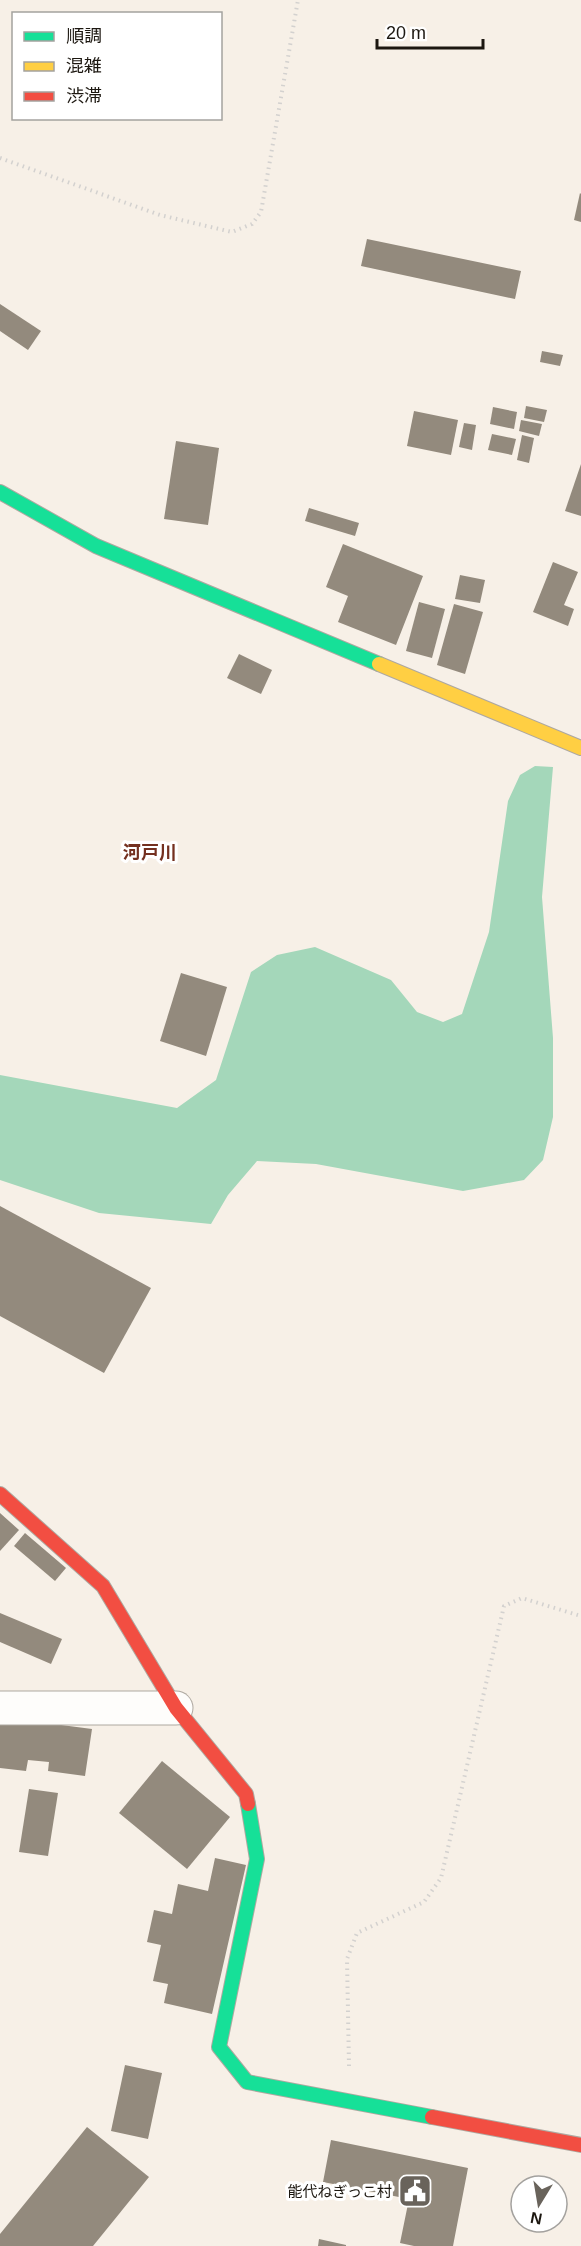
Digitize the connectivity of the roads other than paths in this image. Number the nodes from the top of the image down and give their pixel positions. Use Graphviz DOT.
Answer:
graph roads {
  1 [pos="0,492"];
  2 [pos="581,748"];
  3 [pos="0,1494"];
  4 [pos="0,1708"];
  5 [pos="176,1708"];
  6 [pos="581,2145"];
  1 -- 2 [label="street"];
  3 -- 5 [label="street"];
  4 -- 5 [label="street"];
  5 -- 6 [label="street"];
}
